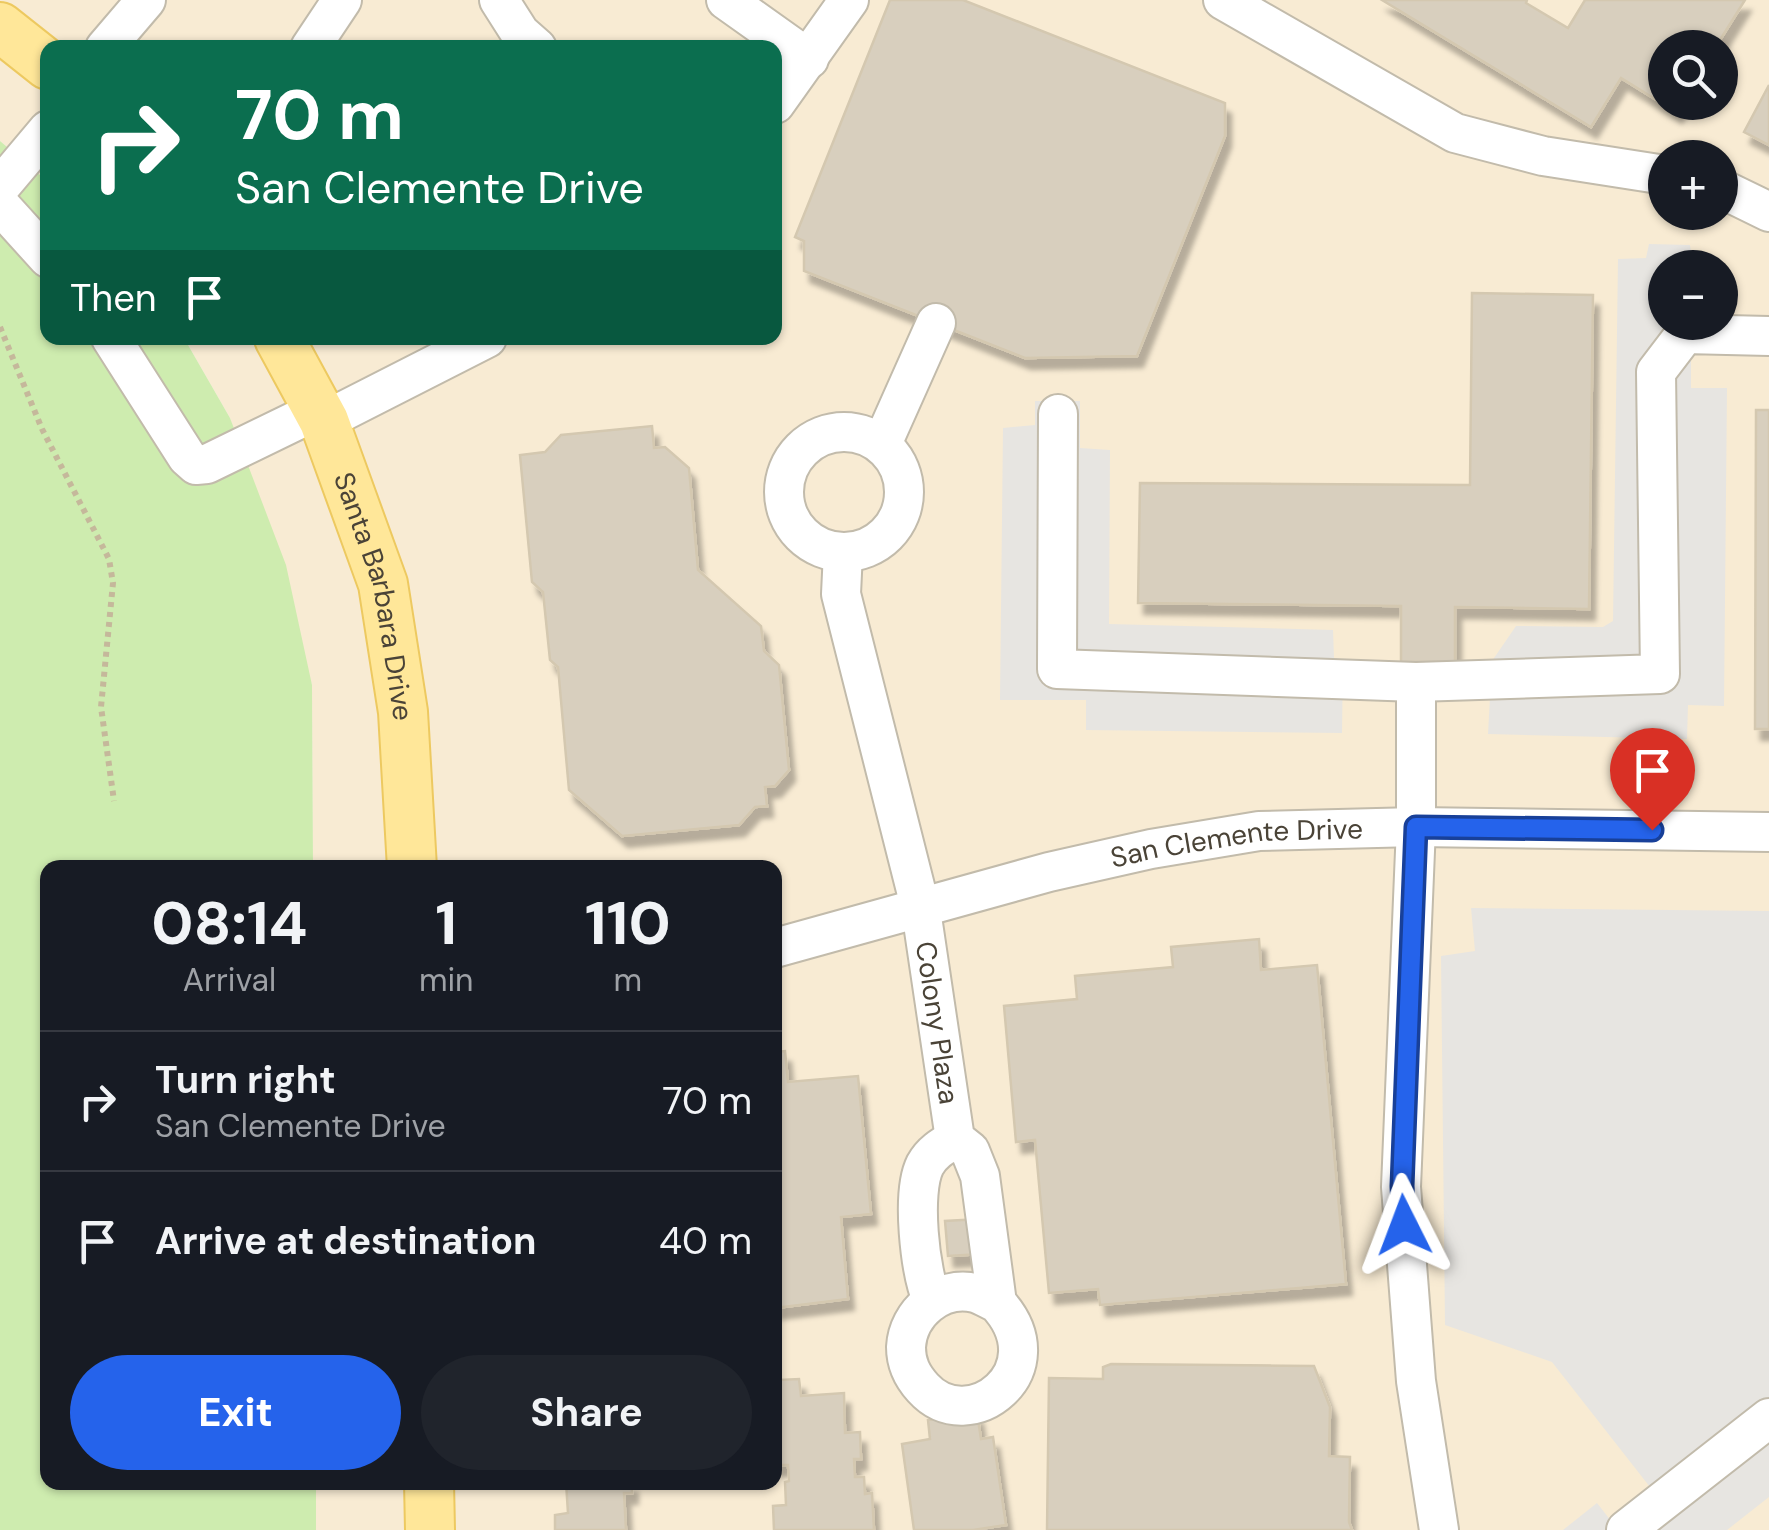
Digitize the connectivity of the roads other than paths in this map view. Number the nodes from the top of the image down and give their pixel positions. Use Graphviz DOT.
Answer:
graph roads {
  1 [pos="146,0"];
  2 [pos="342,0"];
  3 [pos="499,0"];
  4 [pos="726,0"];
  5 [pos="849,0"];
  6 [pos="1222,0"];
  7 [pos="0,27"];
  8 [pos="112,40"];
  9 [pos="315,40"];
  10 [pos="528,40"];
  11 [pos="40,59"];
  12 [pos="809,59"];
  13 [pos="782,95"];
  14 [pos="40,140"];
  15 [pos="1648,172"];
  16 [pos="0,187"];
  17 [pos="1738,197"];
  18 [pos="0,204"];
  19 [pos="1769,212"];
  20 [pos="40,249"];
  21 [pos="936,323"];
  22 [pos="1769,336"];
  23 [pos="114,345"];
  24 [pos="283,345"];
  25 [pos="472,345"];
  26 [pos="1058,414"];
  27 [pos="321,416"];
  28 [pos="882,444"];
  29 [pos="843,552"];
  30 [pos="1416,682"];
  31 [pos="1416,827"];
  32 [pos="1769,832"];
  33 [pos="412,860"];
  34 [pos="921,910"];
  35 [pos="782,946"];
  36 [pos="955,1139"];
  37 [pos="932,1300"];
  38 [pos="996,1302"];
  39 [pos="1769,1418"];
  40 [pos="429,1490"];
  41 [pos="430,1530"];
  42 [pos="1439,1530"];
  43 [pos="1626,1530"];
  1 -- 8 [label="street"];
  2 -- 9 [label="street"];
  3 -- 10 [label="street"];
  4 -- 12 [label="street"];
  5 -- 12 [label="street"];
  6 -- 15 [label="street"];
  7 -- 11 [label="main road"];
  12 -- 13 [label="street"];
  14 -- 16 [label="street"];
  17 -- 19 [label="street"];
  18 -- 20 [label="street"];
  21 -- 28 [label="street"];
  22 -- 30 [label="street"];
  23 -- 27 [label="street"];
  24 -- 27 [label="main road, Santa Barbara Drive"];
  25 -- 27 [label="street"];
  26 -- 30 [label="street"];
  27 -- 33 [label="main road, Santa Barbara Drive"];
  28 -- 29 [label="street"];
  28 -- 29 [label="street"];
  29 -- 34 [label="street, Colony Plaza"];
  30 -- 31 [label="street"];
  31 -- 32 [label="street, San Clemente Drive"];
  31 -- 34 [label="street, San Clemente Drive"];
  31 -- 42 [label="street"];
  34 -- 35 [label="street, San Clemente Drive"];
  34 -- 36 [label="street, Colony Plaza"];
  36 -- 37 [label="street, Colony Plaza"];
  36 -- 38 [label="street, Colony Plaza"];
  37 -- 38 [label="street"];
  37 -- 38 [label="street, Colony Plaza"];
  39 -- 43 [label="street"];
  40 -- 41 [label="main road"];
}
